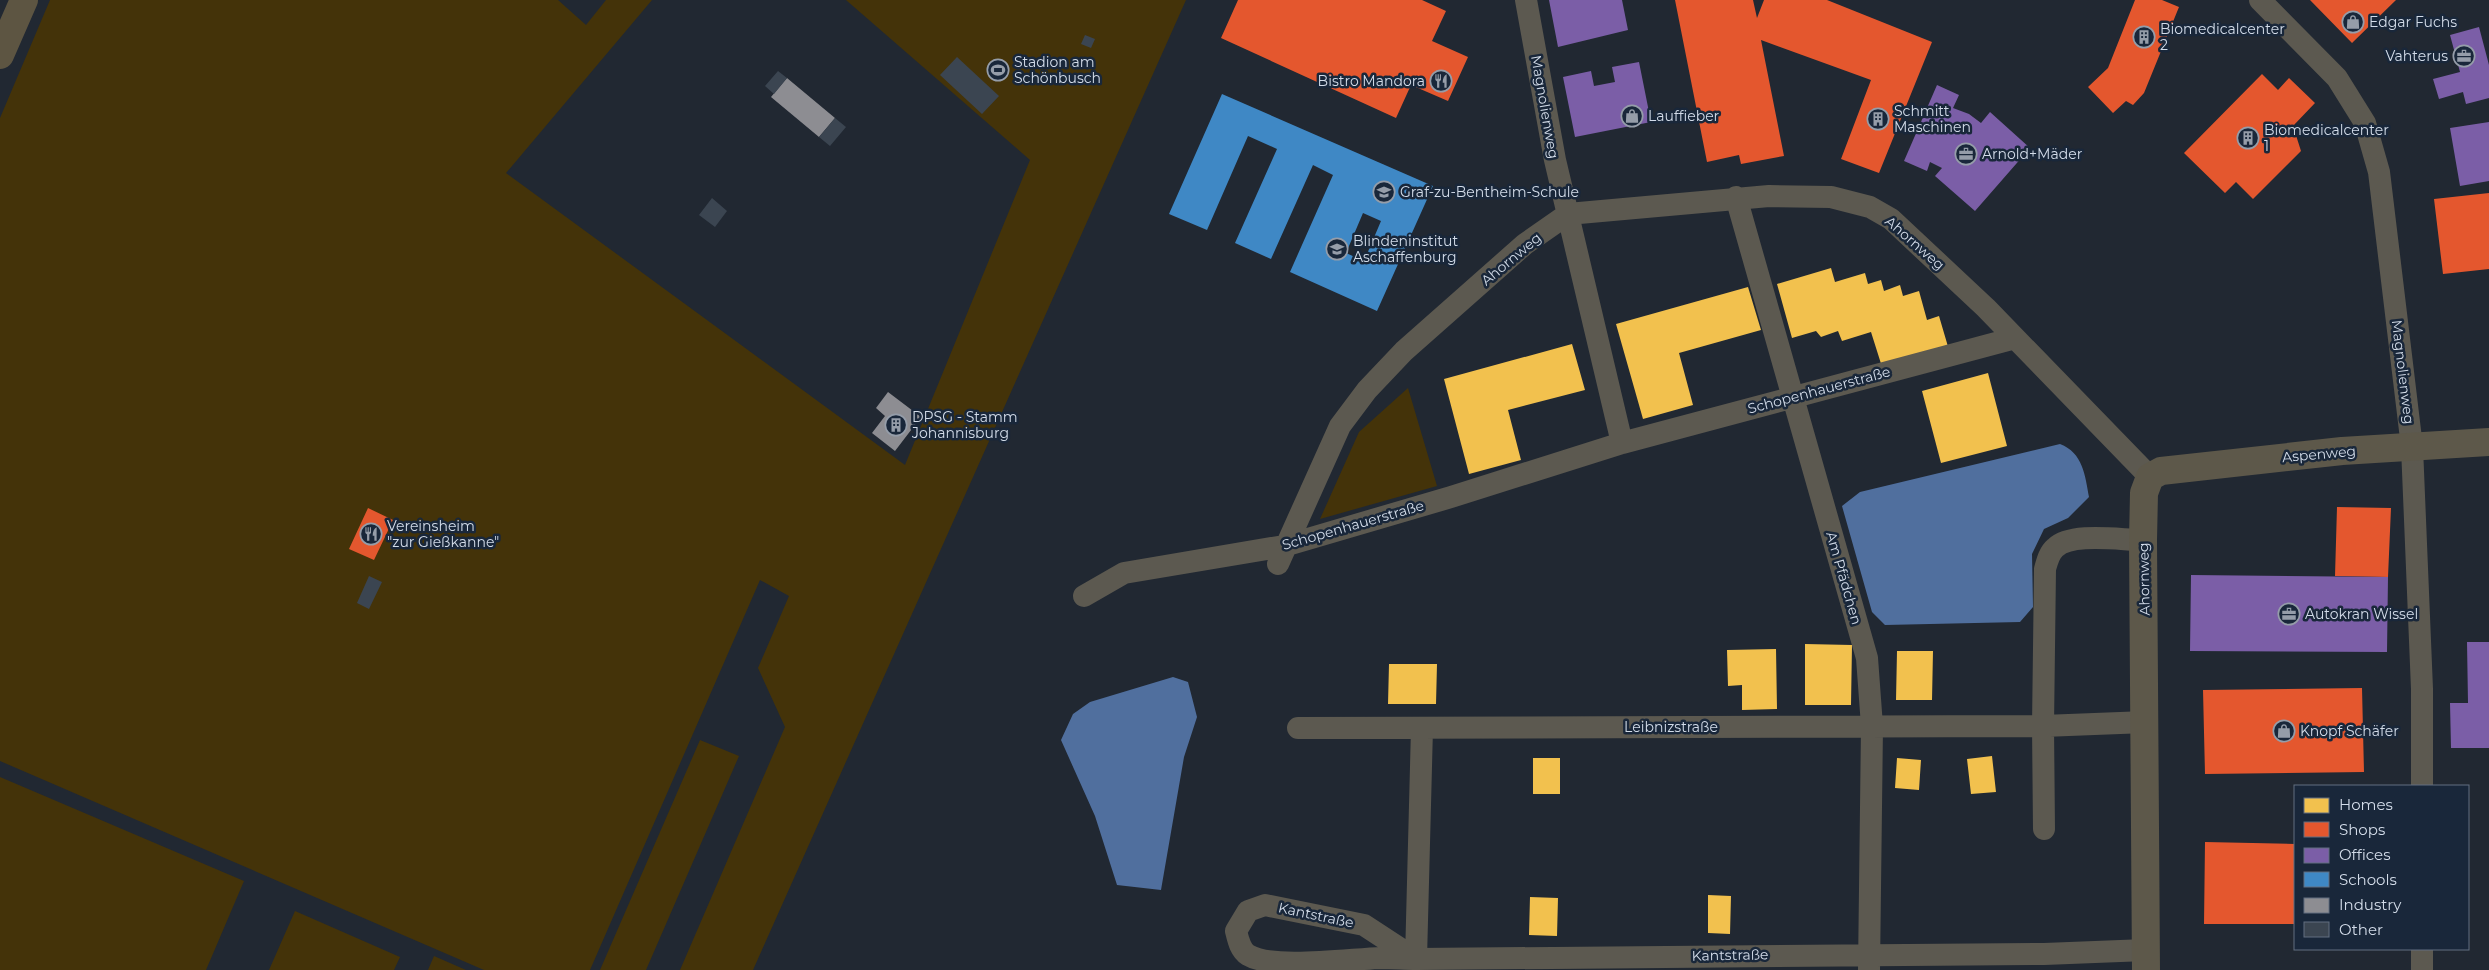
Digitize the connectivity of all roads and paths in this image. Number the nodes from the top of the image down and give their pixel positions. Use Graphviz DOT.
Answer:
graph roads {
  1 [pos="24,0"];
  2 [pos="1526,0"];
  3 [pos="2260,0"];
  4 [pos="0,55"];
  5 [pos="1736,198"];
  6 [pos="1568,214"];
  7 [pos="2015,338"];
  8 [pos="1792,397"];
  9 [pos="2489,442"];
  10 [pos="1622,443"];
  11 [pos="2412,447"];
  12 [pos="2150,477"];
  13 [pos="2143,540"];
  14 [pos="1281,555"];
  15 [pos="1084,596"];
  16 [pos="2146,722"];
  17 [pos="1872,726"];
  18 [pos="2043,726"];
  19 [pos="1298,728"];
  20 [pos="1422,728"];
  21 [pos="2422,785"];
  22 [pos="2044,828"];
  23 [pos="2422,950"];
  24 [pos="1416,959"];
  25 [pos="2146,960"];
  26 [pos="1869,962"];
  27 [pos="2044,962"];
  28 [pos="2422,970"];
  1 -- 4 [label="main road"];
  2 -- 6 [label="street, Magnolienweg"];
  3 -- 11 [label="street, Magnolienweg"];
  5 -- 6 [label="street, Ahornweg"];
  5 -- 7 [label="street, Ahornweg"];
  5 -- 8 [label="street, Am Pfädchen"];
  6 -- 10 [label="street"];
  6 -- 14 [label="street, Ahornweg"];
  7 -- 8 [label="street, Schopenhauerstraße"];
  7 -- 12 [label="street, Ahornweg"];
  8 -- 10 [label="street, Schopenhauerstraße"];
  8 -- 17 [label="street, Am Pfädchen"];
  9 -- 11 [label="street, Aspenweg"];
  10 -- 14 [label="street, Schopenhauerstraße"];
  11 -- 12 [label="street, Aspenweg"];
  11 -- 21 [label="street, Magnolienweg"];
  12 -- 13 [label="street, Ahornweg"];
  13 -- 16 [label="street, Ahornweg"];
  13 -- 18 [label="street"];
  14 -- 15 [label="street, Schopenhauerstraße"];
  16 -- 18 [label="street, Leibnizstraße"];
  16 -- 25 [label="street, Ahornweg"];
  17 -- 18 [label="street, Leibnizstraße"];
  17 -- 20 [label="street, Leibnizstraße"];
  17 -- 26 [label="street, Am Pfädchen"];
  18 -- 22 [label="street"];
  19 -- 20 [label="street, Leibnizstraße"];
  20 -- 24 [label="street"];
  23 -- 28 [label="street"];
  24 -- 24 [label="street, Kantstraße"];
  24 -- 26 [label="street, Kantstraße"];
  25 -- 27 [label="street, Kantstraße"];
  26 -- 27 [label="street, Kantstraße"];
}
